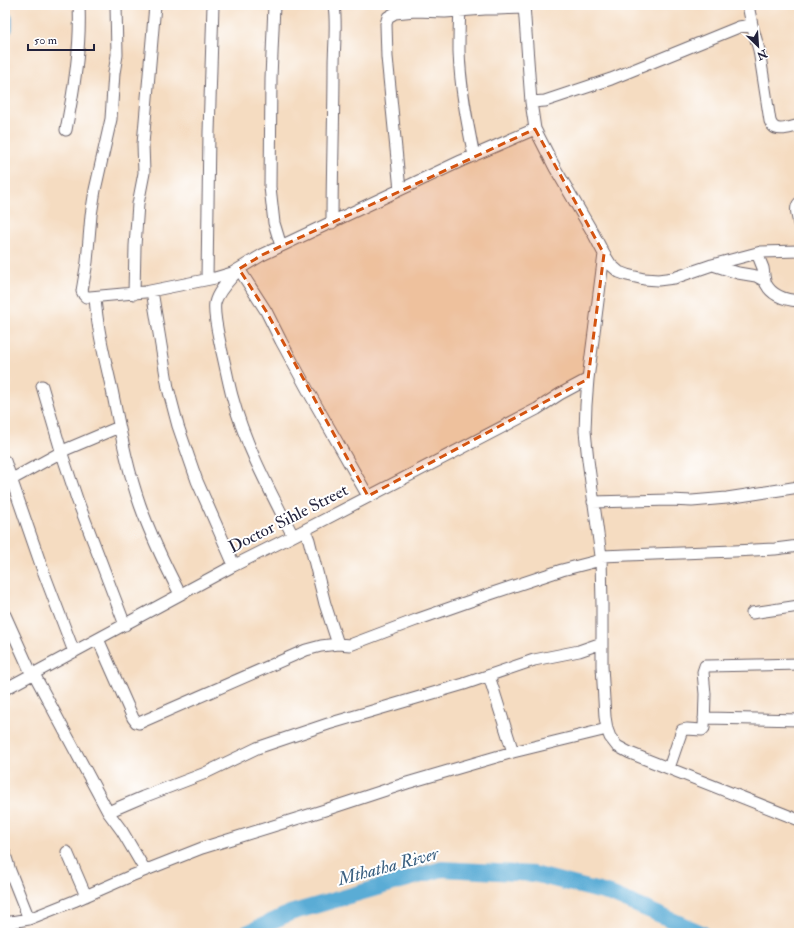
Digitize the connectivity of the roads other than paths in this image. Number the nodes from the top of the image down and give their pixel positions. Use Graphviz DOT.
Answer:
graph roads {
  1 [pos="78,5"];
  2 [pos="116,5"];
  3 [pos="155,5"];
  4 [pos="213,5"];
  5 [pos="274,5"];
  6 [pos="334,5"];
  7 [pos="748,5"];
  8 [pos="524,6"];
  9 [pos="460,11"];
  10 [pos="752,25"];
  11 [pos="531,102"];
  12 [pos="799,125"];
  13 [pos="535,129"];
  14 [pos="66,130"];
  15 [pos="474,156"];
  16 [pos="400,190"];
  17 [pos="799,203"];
  18 [pos="332,223"];
  19 [pos="799,224"];
  20 [pos="281,246"];
  21 [pos="799,251"];
  22 [pos="757,253"];
  23 [pos="604,254"];
  24 [pos="712,265"];
  25 [pos="239,269"];
  26 [pos="207,279"];
  27 [pos="766,281"];
  28 [pos="152,291"];
  29 [pos="134,294"];
  30 [pos="95,297"];
  31 [pos="799,301"];
  32 [pos="588,379"];
  33 [pos="42,386"];
  34 [pos="119,427"];
  35 [pos="61,453"];
  36 [pos="5,461"];
  37 [pos="8,482"];
  38 [pos="799,487"];
  39 [pos="368,496"];
  40 [pos="593,502"];
  41 [pos="305,530"];
  42 [pos="293,536"];
  43 [pos="799,546"];
  44 [pos="601,558"];
  45 [pos="234,565"];
  46 [pos="180,594"];
  47 [pos="799,606"];
  48 [pos="752,613"];
  49 [pos="5,615"];
  50 [pos="125,625"];
  51 [pos="98,639"];
  52 [pos="602,643"];
  53 [pos="338,644"];
  54 [pos="74,652"];
  55 [pos="799,664"];
  56 [pos="33,674"];
  57 [pos="489,676"];
  58 [pos="5,689"];
  59 [pos="704,718"];
  60 [pos="799,720"];
  61 [pos="607,729"];
  62 [pos="513,752"];
  63 [pos="669,768"];
  64 [pos="108,812"];
  65 [pos="799,820"];
  66 [pos="67,852"];
  67 [pos="5,854"];
  68 [pos="145,870"];
  69 [pos="86,896"];
  70 [pos="29,919"];
  71 [pos="5,923"];
  1 -- 14 [label="street"];
  2 -- 30 [label="street"];
  3 -- 29 [label="street"];
  4 -- 26 [label="street"];
  5 -- 20 [label="street"];
  6 -- 18 [label="street"];
  7 -- 10 [label="street"];
  8 -- 9 [label="street"];
  8 -- 11 [label="street"];
  9 -- 15 [label="street"];
  9 -- 16 [label="street"];
  10 -- 11 [label="street"];
  10 -- 12 [label="street"];
  11 -- 13 [label="street"];
  13 -- 15 [label="street"];
  13 -- 23 [label="street"];
  15 -- 16 [label="street"];
  16 -- 18 [label="street"];
  17 -- 19 [label="street"];
  18 -- 20 [label="street"];
  20 -- 25 [label="street"];
  21 -- 22 [label="street"];
  22 -- 24 [label="street"];
  22 -- 27 [label="street"];
  23 -- 24 [label="street"];
  23 -- 32 [label="street"];
  24 -- 27 [label="street"];
  25 -- 26 [label="street"];
  25 -- 39 [label="street"];
  25 -- 42 [label="street"];
  26 -- 28 [label="street"];
  27 -- 31 [label="street"];
  28 -- 29 [label="street"];
  28 -- 45 [label="street"];
  29 -- 30 [label="street"];
  30 -- 34 [label="street"];
  32 -- 39 [label="street, Doctor Sihle Street"];
  32 -- 40 [label="street"];
  33 -- 35 [label="street"];
  34 -- 35 [label="street"];
  34 -- 46 [label="street"];
  35 -- 37 [label="street"];
  35 -- 50 [label="street"];
  36 -- 37 [label="street"];
  37 -- 54 [label="street"];
  38 -- 40 [label="street"];
  39 -- 41 [label="street, Doctor Sihle Street"];
  40 -- 44 [label="street"];
  41 -- 42 [label="street, Doctor Sihle Street"];
  41 -- 53 [label="street"];
  42 -- 45 [label="street, Doctor Sihle Street"];
  43 -- 44 [label="street"];
  44 -- 52 [label="street"];
  44 -- 53 [label="street"];
  45 -- 46 [label="street, Doctor Sihle Street"];
  46 -- 50 [label="street, Doctor Sihle Street"];
  47 -- 48 [label="street"];
  49 -- 56 [label="street"];
  50 -- 51 [label="street, Doctor Sihle Street"];
  51 -- 53 [label="street"];
  51 -- 54 [label="street, Doctor Sihle Street"];
  52 -- 57 [label="street"];
  52 -- 61 [label="street"];
  54 -- 56 [label="street, Doctor Sihle Street"];
  55 -- 59 [label="street"];
  56 -- 58 [label="street, Doctor Sihle Street"];
  56 -- 64 [label="street"];
  57 -- 62 [label="street"];
  57 -- 64 [label="street"];
  59 -- 60 [label="street"];
  59 -- 63 [label="street"];
  61 -- 62 [label="street"];
  61 -- 63 [label="street"];
  62 -- 68 [label="street"];
  63 -- 65 [label="street"];
  64 -- 68 [label="street"];
  66 -- 69 [label="street"];
  67 -- 70 [label="street"];
  68 -- 69 [label="street"];
  69 -- 70 [label="street"];
  70 -- 71 [label="street"];
}
